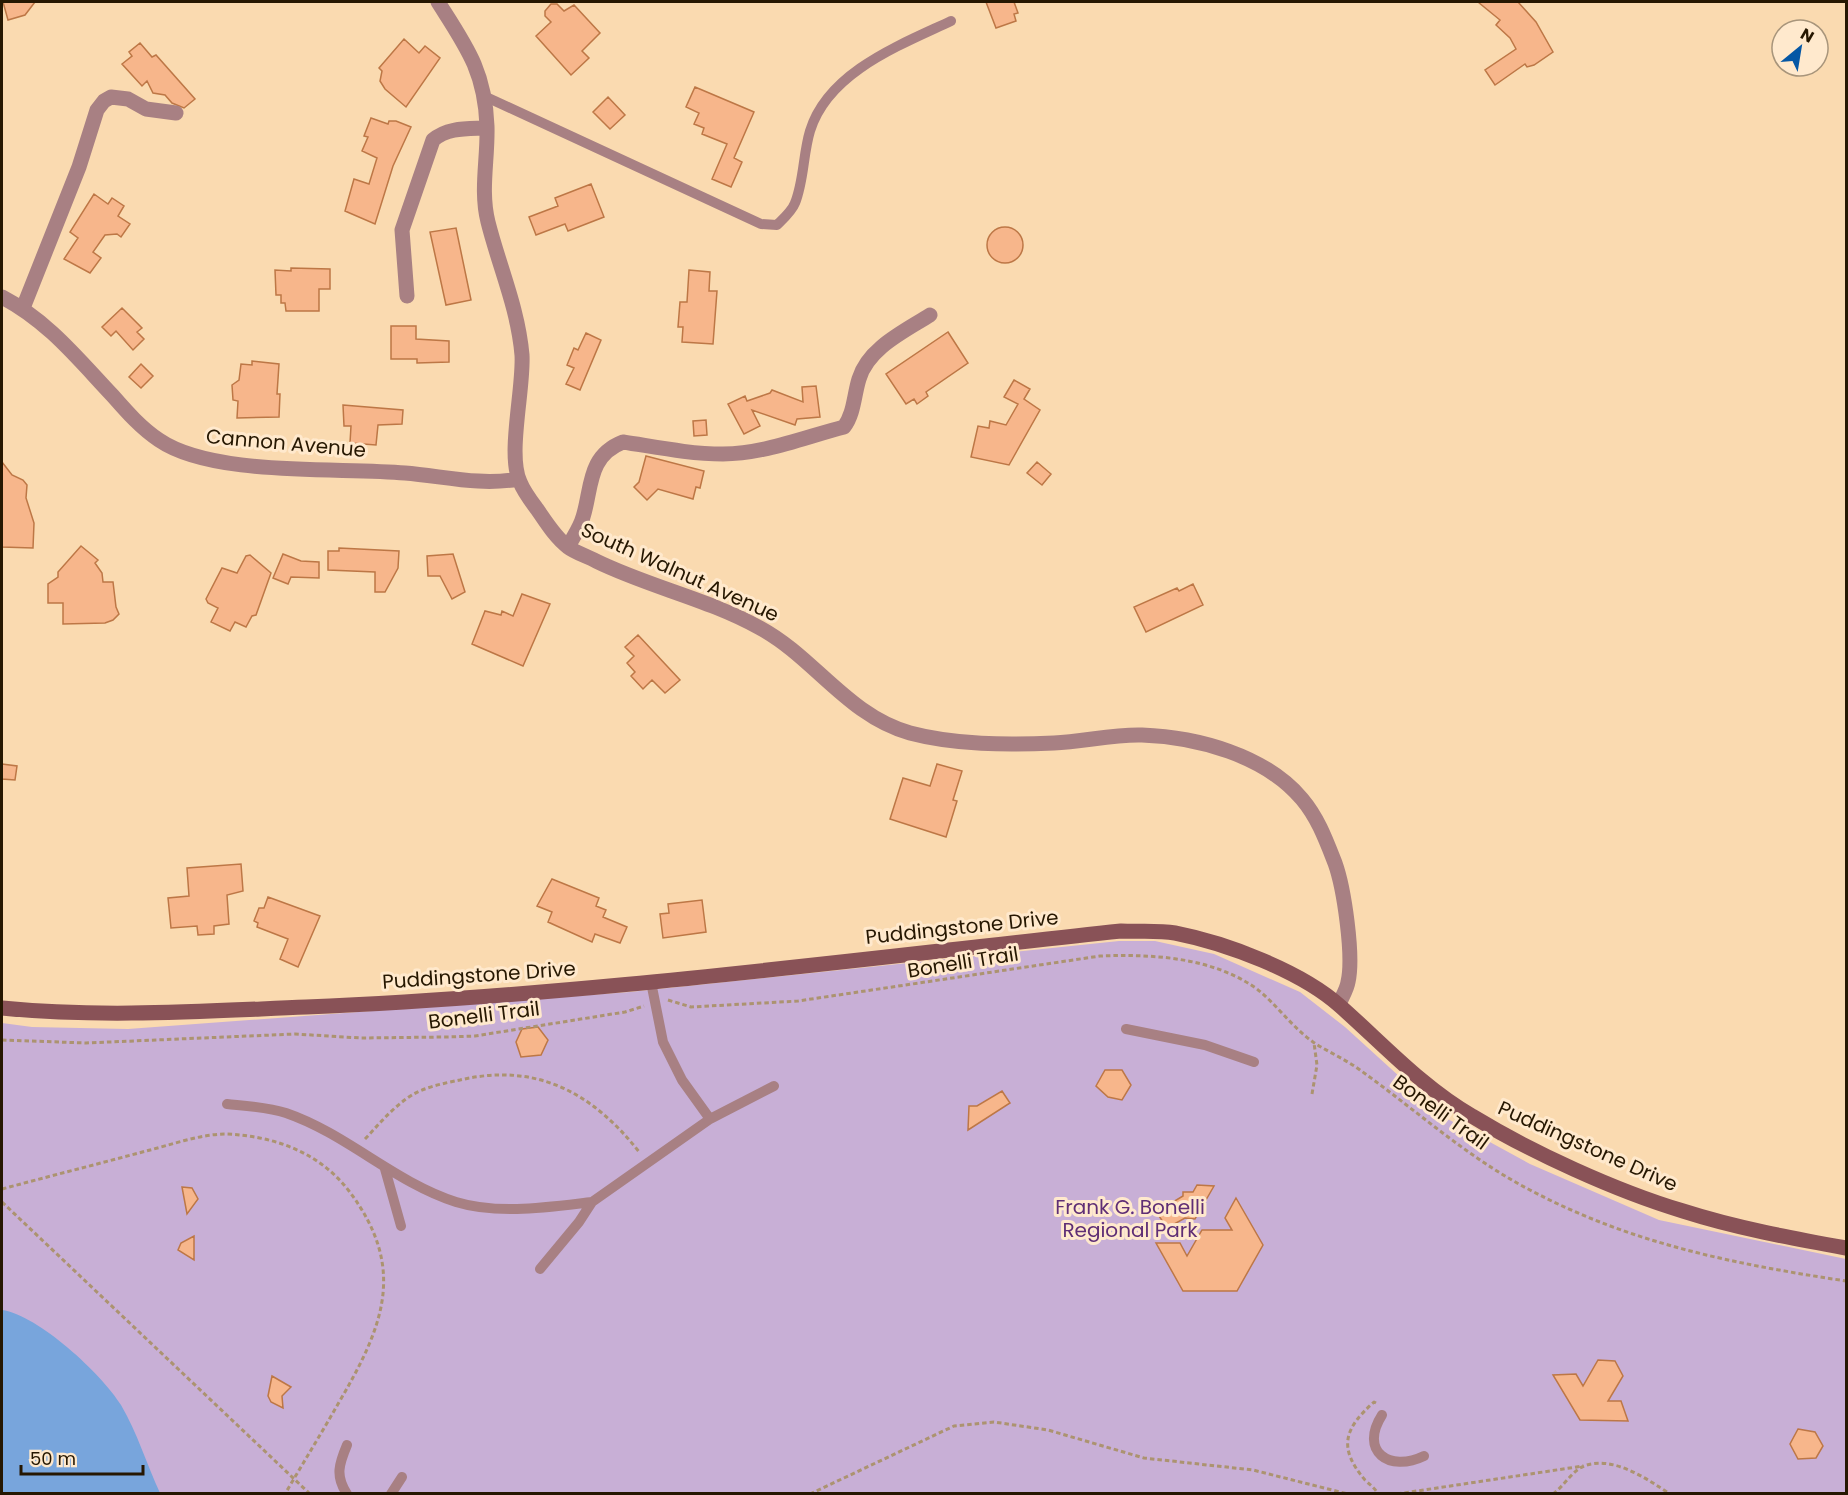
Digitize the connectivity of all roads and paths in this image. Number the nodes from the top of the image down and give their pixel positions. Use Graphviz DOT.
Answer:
graph roads {
  1 [pos="438,2"];
  2 [pos="951,21"];
  3 [pos="484,96"];
  4 [pos="176,113"];
  5 [pos="487,128"];
  6 [pos="407,296"];
  7 [pos="2,297"];
  8 [pos="23,308"];
  9 [pos="930,315"];
  10 [pos="518,479"];
  11 [pos="568,547"];
  12 [pos="651,982"];
  13 [pos="655,1003"];
  14 [pos="1339,1004"];
  15 [pos="2,1008"];
  16 [pos="1126,1029"];
  17 [pos="2,1040"];
  18 [pos="1314,1042"];
  19 [pos="1254,1062"];
  20 [pos="774,1086"];
  21 [pos="1312,1094"];
  22 [pos="227,1104"];
  23 [pos="710,1119"];
  24 [pos="355,1149"];
  25 [pos="648,1163"];
  26 [pos="385,1169"];
  27 [pos="2,1189"];
  28 [pos="2,1202"];
  29 [pos="592,1202"];
  30 [pos="401,1227"];
  31 [pos="1846,1248"];
  32 [pos="540,1269"];
  33 [pos="1846,1281"];
  34 [pos="1382,1414"];
  35 [pos="347,1445"];
  36 [pos="1424,1456"];
  37 [pos="1582,1466"];
  38 [pos="402,1477"];
  39 [pos="294,1478"];
  40 [pos="393,1493"];
  41 [pos="285,1494"];
  42 [pos="310,1494"];
  43 [pos="347,1494"];
  44 [pos="810,1494"];
  45 [pos="1347,1494"];
  46 [pos="1396,1494"];
  47 [pos="1553,1494"];
  48 [pos="1670,1494"];
  1 -- 3 [label="street"];
  2 -- 3 [label="lane"];
  3 -- 5 [label="street"];
  4 -- 8 [label="street"];
  5 -- 6 [label="street"];
  5 -- 10 [label="street"];
  7 -- 8 [label="street, Cannon Avenue"];
  8 -- 10 [label="street, Cannon Avenue"];
  9 -- 11 [label="street"];
  10 -- 11 [label="street, South Walnut Avenue"];
  11 -- 14 [label="street, South Walnut Avenue"];
  12 -- 13 [label="lane"];
  12 -- 14 [label="street, Puddingstone Drive"];
  12 -- 15 [label="street, Puddingstone Drive"];
  13 -- 17 [label="path, Bonelli Trail"];
  13 -- 18 [label="path, Bonelli Trail"];
  13 -- 23 [label="lane"];
  14 -- 31 [label="street, Puddingstone Drive"];
  16 -- 19 [label="lane"];
  18 -- 21 [label="path"];
  18 -- 33 [label="path, Bonelli Trail"];
  20 -- 23 [label="lane"];
  22 -- 24 [label="lane"];
  23 -- 25 [label="lane"];
  24 -- 25 [label="path"];
  24 -- 26 [label="lane"];
  25 -- 29 [label="lane"];
  26 -- 29 [label="lane"];
  26 -- 30 [label="lane"];
  27 -- 39 [label="path"];
  28 -- 39 [label="path"];
  29 -- 32 [label="lane"];
  34 -- 36 [label="lane"];
  35 -- 43 [label="lane"];
  37 -- 46 [label="path"];
  37 -- 47 [label="path"];
  37 -- 48 [label="path"];
  38 -- 40 [label="lane"];
  39 -- 41 [label="path"];
  39 -- 42 [label="path"];
  44 -- 45 [label="path"];
}
